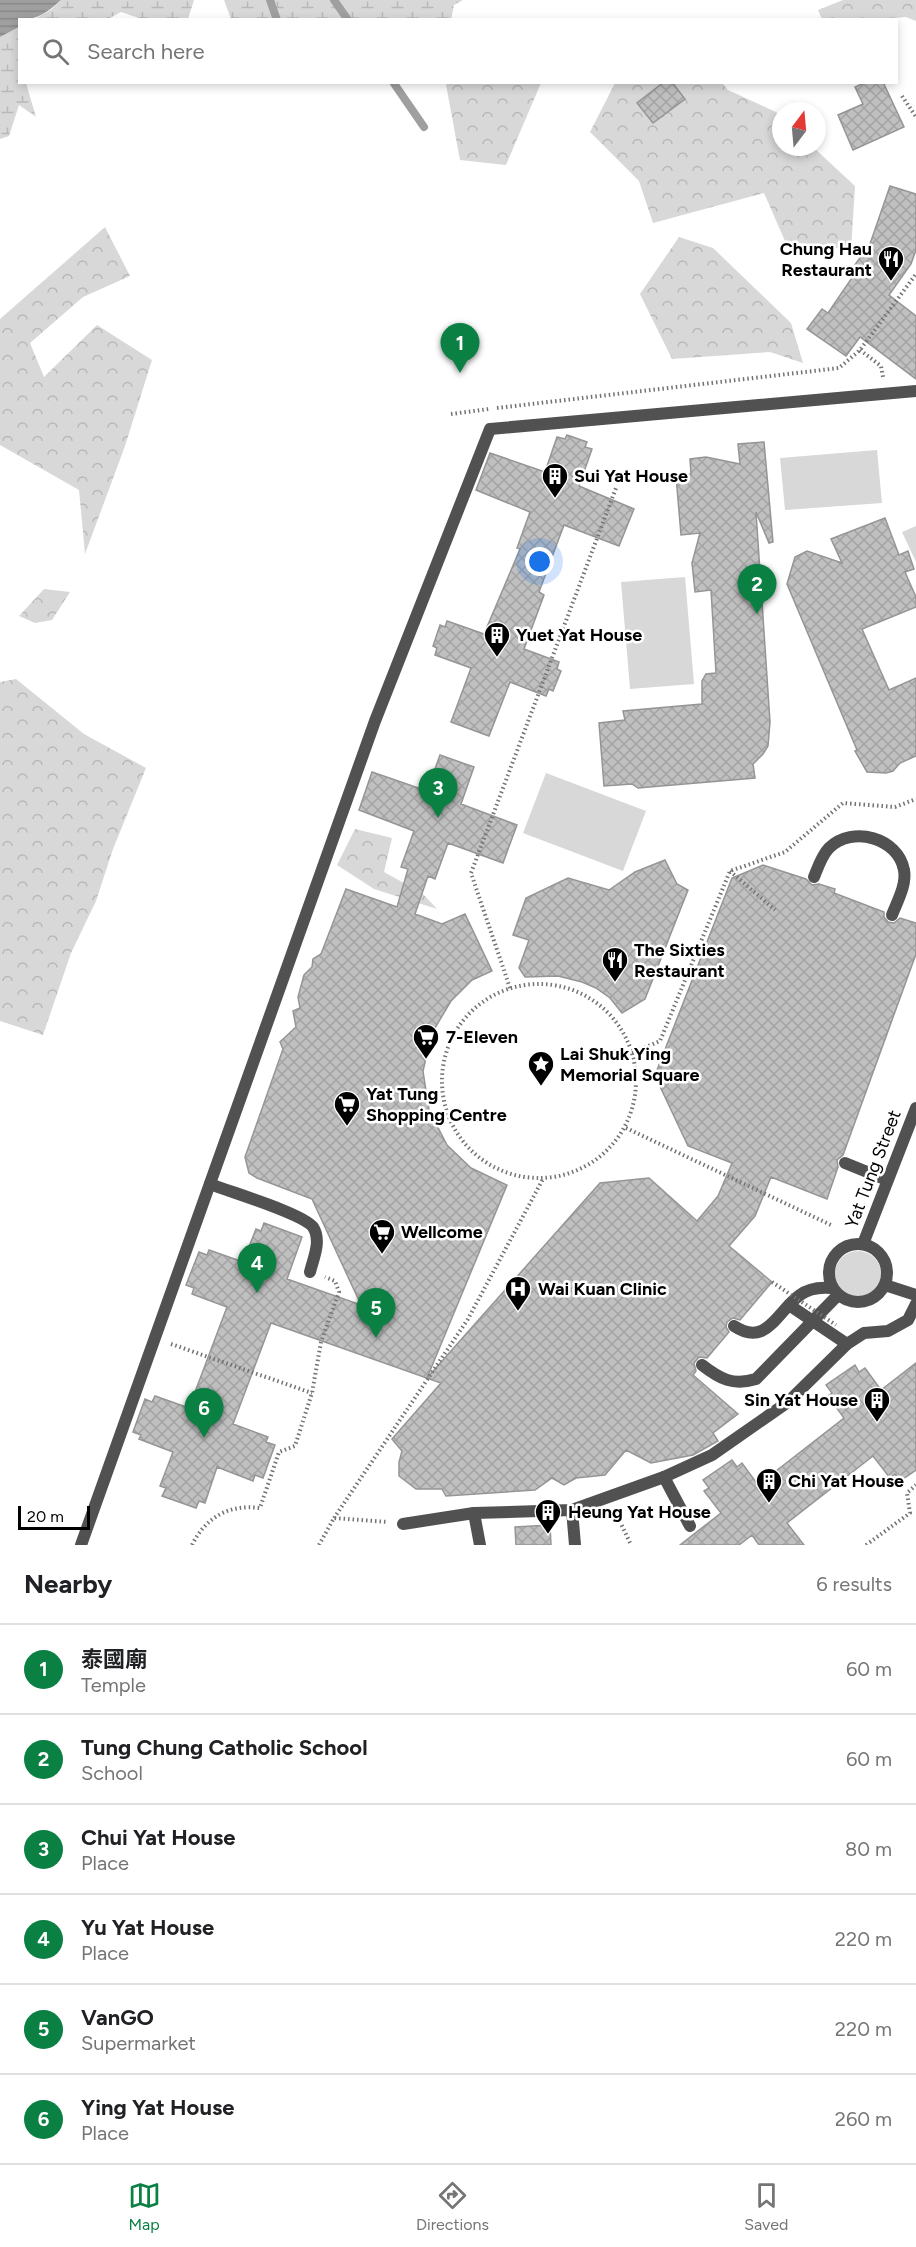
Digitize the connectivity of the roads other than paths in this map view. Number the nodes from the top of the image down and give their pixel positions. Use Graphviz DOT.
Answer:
graph roads {
  1 [pos="916,391"];
  2 [pos="814,877"];
  3 [pos="892,915"];
  4 [pos="916,1107"];
  5 [pos="845,1162"];
  6 [pos="887,1180"];
  7 [pos="210,1184"];
  8 [pos="863,1244"];
  9 [pos="310,1272"];
  10 [pos="885,1285"];
  11 [pos="835,1291"];
  12 [pos="916,1295"];
  13 [pos="916,1304"];
  14 [pos="789,1305"];
  15 [pos="811,1323"];
  16 [pos="734,1326"];
  17 [pos="847,1344"];
  18 [pos="702,1365"];
  19 [pos="664,1478"];
  20 [pos="572,1510"];
  21 [pos="474,1513"];
  22 [pos="403,1524"];
  23 [pos="690,1526"];
  24 [pos="81,1545"];
  25 [pos="480,1545"];
  26 [pos="574,1545"];
  1 -- 7 [label="street"];
  2 -- 3 [label="street"];
  4 -- 6 [label="street, Yat Tung Street"];
  5 -- 6 [label="street"];
  6 -- 8 [label="street, Yat Tung Street"];
  7 -- 9 [label="street"];
  7 -- 24 [label="street"];
  8 -- 10 [label="street, Yat Tung Street"];
  8 -- 11 [label="street, Yat Tung Street"];
  10 -- 11 [label="street"];
  10 -- 12 [label="street"];
  11 -- 14 [label="street"];
  11 -- 15 [label="street"];
  13 -- 17 [label="street"];
  14 -- 15 [label="street"];
  14 -- 16 [label="street"];
  15 -- 17 [label="street"];
  15 -- 18 [label="street"];
  17 -- 19 [label="street"];
  19 -- 20 [label="street"];
  19 -- 23 [label="street"];
  20 -- 21 [label="street"];
  20 -- 26 [label="street"];
  21 -- 22 [label="street"];
  21 -- 25 [label="street"];
}
